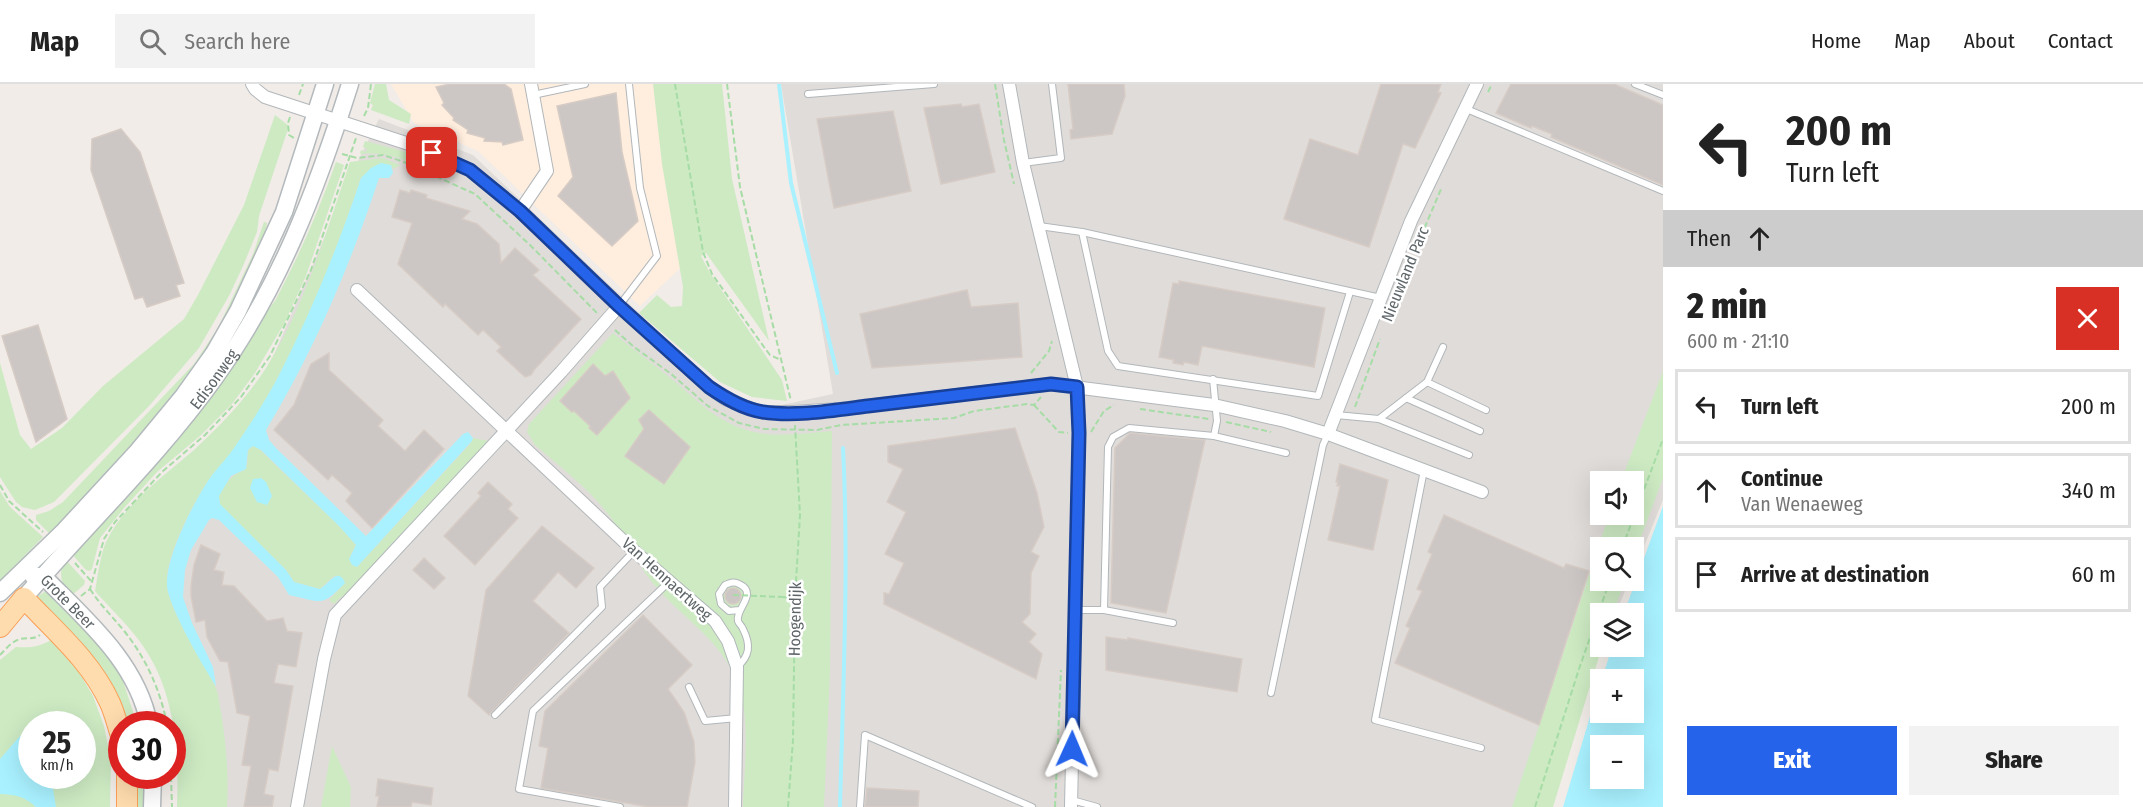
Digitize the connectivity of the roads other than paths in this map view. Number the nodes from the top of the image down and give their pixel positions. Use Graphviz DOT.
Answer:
graph roads {
  1 [pos="252,84"];
  2 [pos="325,84"];
  3 [pos="350,84"];
  4 [pos="585,84"];
  5 [pos="629,84"];
  6 [pos="934,84"];
  7 [pos="1009,84"];
  8 [pos="1052,84"];
  9 [pos="1477,84"];
  10 [pos="1635,84"];
  11 [pos="532,89"];
  12 [pos="808,94"];
  13 [pos="1663,96"];
  14 [pos="1464,108"];
  15 [pos="315,113"];
  16 [pos="338,121"];
  17 [pos="1023,163"];
  18 [pos="1663,191"];
  19 [pos="520,211"];
  20 [pos="1039,226"];
  21 [pos="1082,232"];
  22 [pos="357,290"];
  23 [pos="1350,292"];
  24 [pos="1381,298"];
  25 [pos="619,306"];
  26 [pos="1443,346"];
  27 [pos="1214,379"];
  28 [pos="1427,382"];
  29 [pos="1077,387"];
  30 [pos="1406,398"];
  31 [pos="1214,405"];
  32 [pos="1486,410"];
  33 [pos="1336,415"];
  34 [pos="1379,419"];
  35 [pos="507,431"];
  36 [pos="1480,431"];
  37 [pos="1328,434"];
  38 [pos="1214,436"];
  39 [pos="1286,453"];
  40 [pos="1469,454"];
  41 [pos="1424,470"];
  42 [pos="1482,492"];
  43 [pos="634,551"];
  44 [pos="20,576"];
  45 [pos="44,576"];
  46 [pos="670,581"];
  47 [pos="0,593"];
  48 [pos="24,598"];
  49 [pos="713,609"];
  50 [pos="739,610"];
  51 [pos="1075,610"];
  52 [pos="1104,610"];
  53 [pos="1173,623"];
  54 [pos="0,627"];
  55 [pos="737,667"];
  56 [pos="689,687"];
  57 [pos="1271,693"];
  58 [pos="113,711"];
  59 [pos="146,711"];
  60 [pos="495,715"];
  61 [pos="736,718"];
  62 [pos="1481,748"];
  63 [pos="127,789"];
  64 [pos="153,789"];
  65 [pos="1071,803"];
  66 [pos="127,807"];
  67 [pos="152,807"];
  68 [pos="297,807"];
  69 [pos="620,807"];
  70 [pos="735,807"];
  71 [pos="860,807"];
  72 [pos="1032,807"];
  73 [pos="1097,807"];
  1 -- 15 [label="street"];
  2 -- 15 [label="main road, Edisonweg"];
  3 -- 16 [label="main road, Edisonweg"];
  4 -- 11 [label="lane"];
  5 -- 25 [label="lane"];
  6 -- 12 [label="lane"];
  7 -- 17 [label="street"];
  8 -- 17 [label="lane"];
  9 -- 14 [label="street, Nieuwland Parc"];
  10 -- 13 [label="lane"];
  11 -- 19 [label="street"];
  14 -- 18 [label="lane"];
  14 -- 24 [label="street, Nieuwland Parc"];
  15 -- 16 [label="street"];
  15 -- 44 [label="main road, Edisonweg"];
  16 -- 19 [label="street"];
  16 -- 45 [label="main road, Edisonweg"];
  17 -- 20 [label="street"];
  19 -- 25 [label="street"];
  20 -- 21 [label="lane"];
  20 -- 29 [label="street"];
  21 -- 23 [label="lane"];
  21 -- 27 [label="lane"];
  22 -- 35 [label="street, Van Hennaertweg"];
  23 -- 24 [label="lane"];
  23 -- 27 [label="lane"];
  24 -- 33 [label="street, Nieuwland Parc"];
  25 -- 29 [label="street"];
  25 -- 35 [label="street"];
  26 -- 28 [label="lane"];
  27 -- 31 [label="lane"];
  28 -- 30 [label="lane"];
  28 -- 32 [label="lane"];
  29 -- 31 [label="street"];
  29 -- 51 [label="street"];
  30 -- 34 [label="lane"];
  30 -- 36 [label="lane"];
  31 -- 37 [label="street"];
  31 -- 38 [label="lane"];
  33 -- 34 [label="lane"];
  33 -- 37 [label="street, Nieuwland Parc"];
  34 -- 40 [label="lane"];
  35 -- 43 [label="street, Van Hennaertweg"];
  35 -- 68 [label="street"];
  37 -- 41 [label="street"];
  37 -- 57 [label="lane"];
  38 -- 39 [label="lane"];
  38 -- 52 [label="lane"];
  41 -- 42 [label="street"];
  41 -- 62 [label="lane"];
  43 -- 46 [label="street, Van Hennaertweg"];
  43 -- 60 [label="lane"];
  44 -- 45 [label="main road, Grote Beer"];
  44 -- 47 [label="main road, Edisonweg"];
  44 -- 48 [label="main road, Grote Beer"];
  45 -- 48 [label="main road, Edisonweg"];
  45 -- 59 [label="main road, Grote Beer"];
  46 -- 49 [label="street, Van Hennaertweg"];
  46 -- 69 [label="lane"];
  48 -- 54 [label="main road, Edisonweg"];
  48 -- 58 [label="main road, Grote Beer"];
  49 -- 50 [label="lane"];
  49 -- 50 [label="lane"];
  49 -- 55 [label="street, Van Hennaertweg"];
  50 -- 55 [label="lane"];
  51 -- 52 [label="lane"];
  51 -- 65 [label="street"];
  52 -- 53 [label="lane"];
  55 -- 61 [label="street, Van Hennaertweg"];
  56 -- 61 [label="lane"];
  61 -- 70 [label="street, Van Hennaertweg"];
  63 -- 66 [label="main road"];
  64 -- 67 [label="main road"];
  65 -- 73 [label="lane"];
  71 -- 72 [label="lane"];
}
